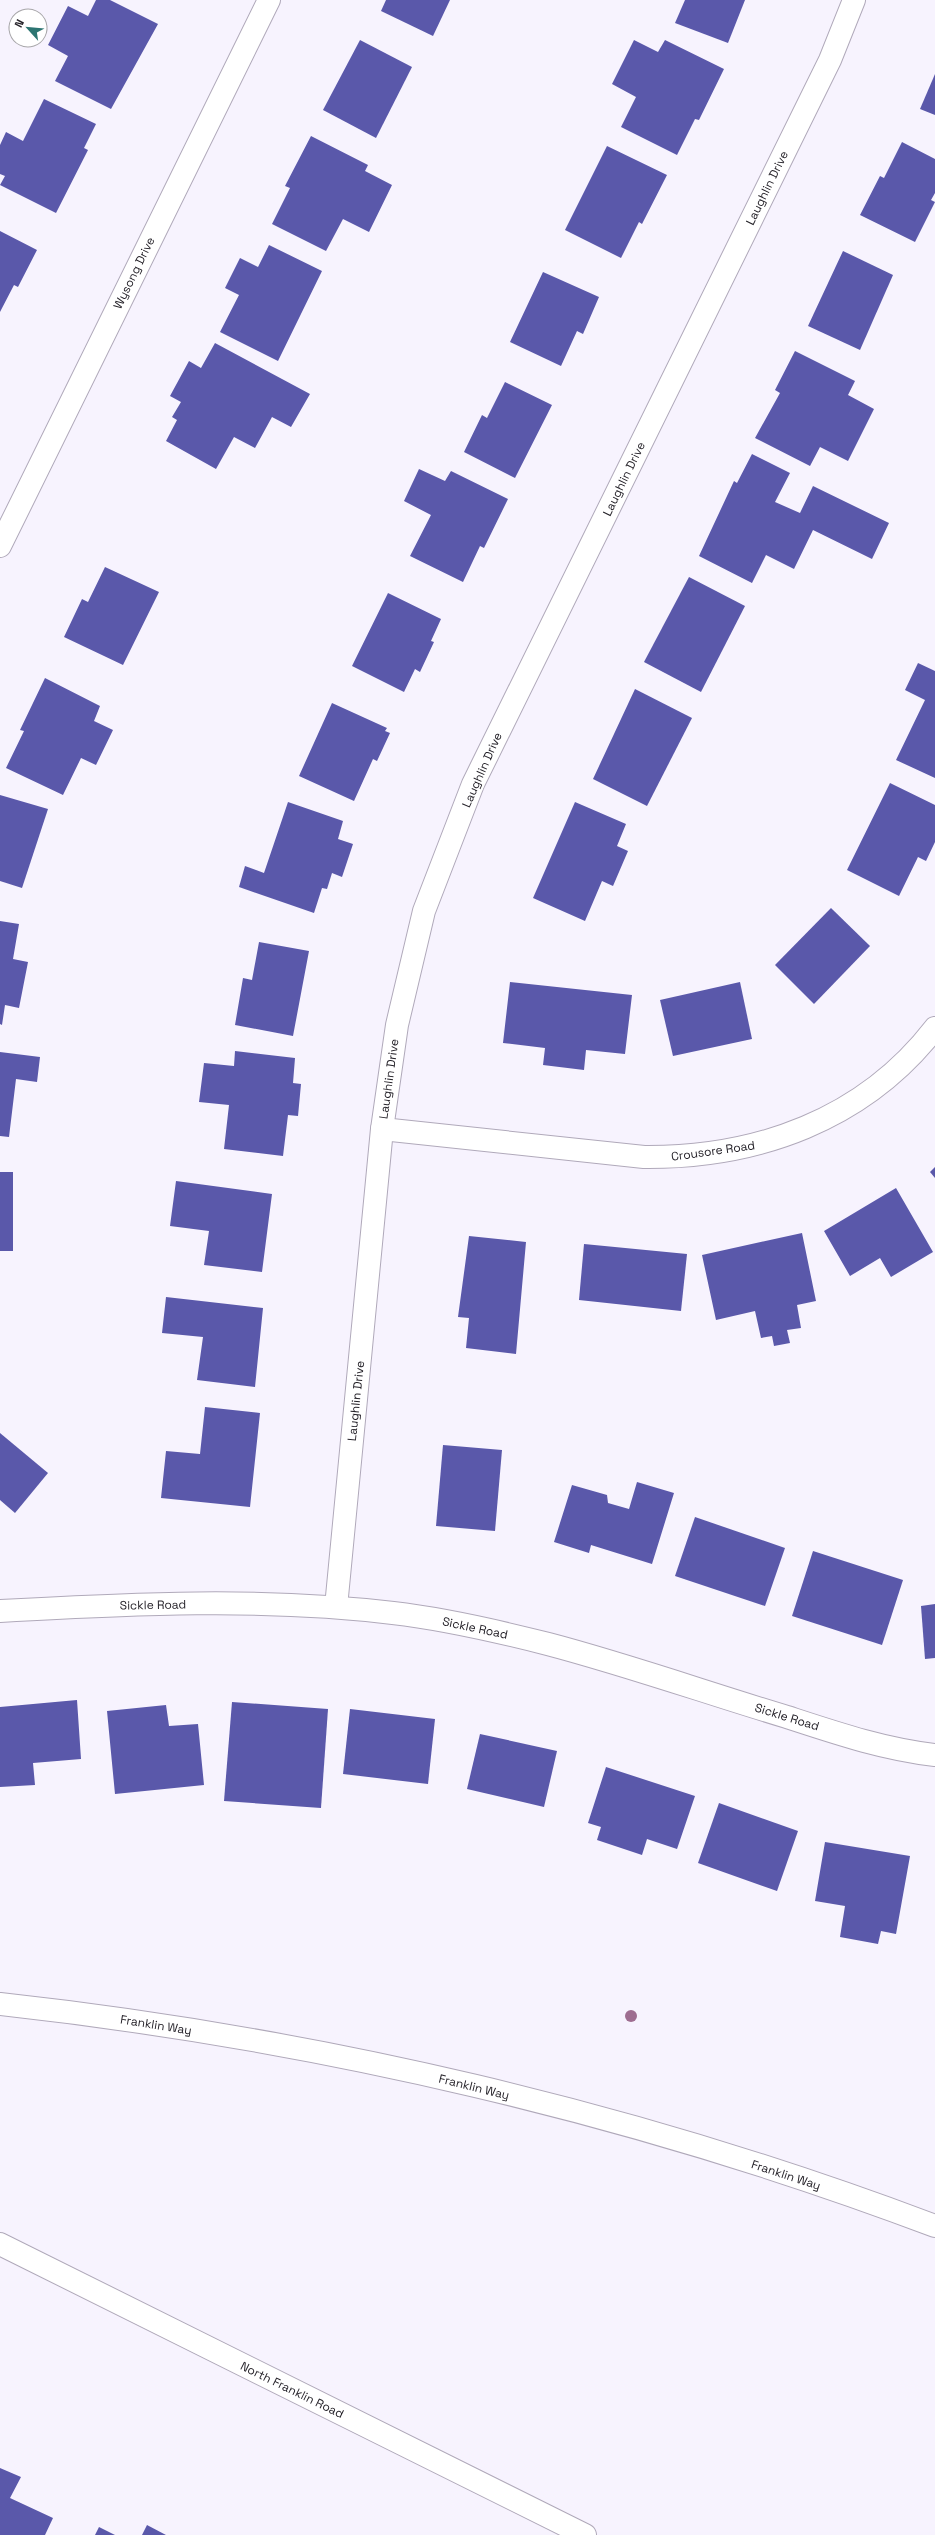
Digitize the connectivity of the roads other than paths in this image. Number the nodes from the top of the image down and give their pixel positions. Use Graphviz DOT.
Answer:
graph roads {
  1 [pos="269,0"];
  2 [pos="854,0"];
  3 [pos="0,546"];
  4 [pos="935,1028"];
  5 [pos="382,1129"];
  6 [pos="336,1607"];
  7 [pos="0,1612"];
  8 [pos="935,1755"];
  9 [pos="0,2004"];
  10 [pos="935,2226"];
  11 [pos="0,2244"];
  12 [pos="585,2535"];
  1 -- 3 [label="street, Wysong Drive"];
  2 -- 5 [label="street, Laughlin Drive"];
  4 -- 5 [label="street, Crousore Road"];
  5 -- 6 [label="street, Laughlin Drive"];
  6 -- 7 [label="street, Sickle Road"];
  6 -- 8 [label="street, Sickle Road"];
  9 -- 10 [label="street, Franklin Way"];
  11 -- 12 [label="street, North Franklin Road"];
}
